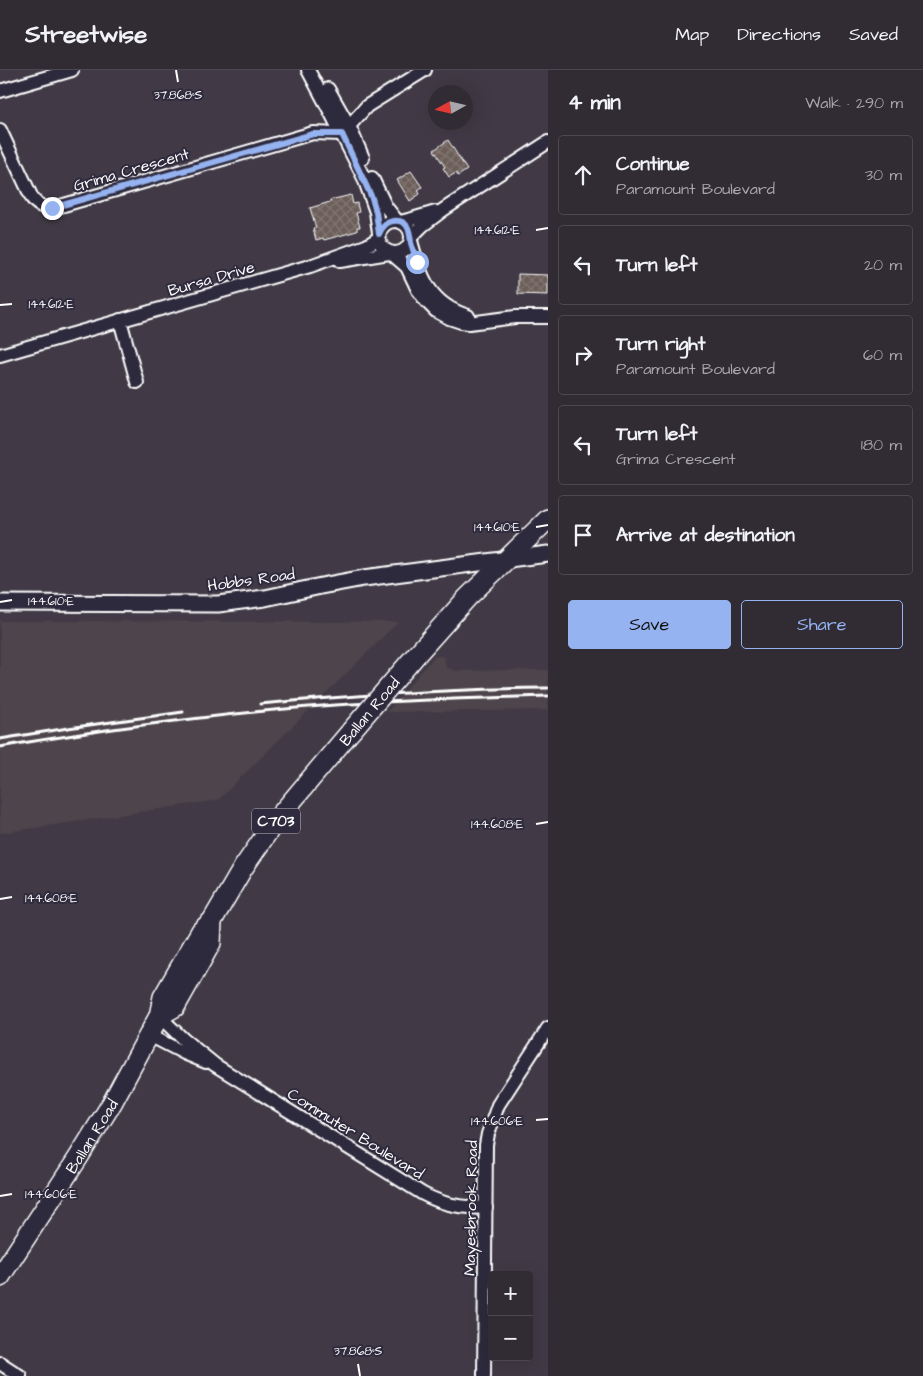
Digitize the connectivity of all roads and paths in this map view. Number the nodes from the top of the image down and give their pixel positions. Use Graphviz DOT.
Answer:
graph roads {
  1 [pos="72,70"];
  2 [pos="308,70"];
  3 [pos="315,70"];
  4 [pos="425,70"];
  5 [pos="0,91"];
  6 [pos="367,106"];
  7 [pos="336,112"];
  8 [pos="0,130"];
  9 [pos="345,130"];
  10 [pos="313,134"];
  11 [pos="548,142"];
  12 [pos="443,210"];
  13 [pos="398,221"];
  14 [pos="379,236"];
  15 [pos="411,239"];
  16 [pos="390,253"];
  17 [pos="310,266"];
  18 [pos="548,317"];
  19 [pos="120,320"];
  20 [pos="482,320"];
  21 [pos="0,355"];
  22 [pos="137,382"];
  23 [pos="548,519"];
  24 [pos="548,554"];
  25 [pos="505,560"];
  26 [pos="0,603"];
  27 [pos="159,1016"];
  28 [pos="548,1028"];
  29 [pos="149,1036"];
  30 [pos="215,1065"];
  31 [pos="486,1208"];
  32 [pos="0,1276"];
  33 [pos="0,1363"];
  34 [pos="20,1376"];
  35 [pos="484,1376"];
  1 -- 5 [label="street"];
  2 -- 7 [label="street"];
  3 -- 7 [label="street"];
  4 -- 6 [label="street"];
  6 -- 7 [label="street"];
  6 -- 9 [label="street"];
  7 -- 9 [label="street"];
  7 -- 10 [label="street, Grima Crescent"];
  8 -- 10 [label="street, Grima Crescent"];
  9 -- 10 [label="street, Grima Crescent"];
  9 -- 13 [label="street"];
  9 -- 14 [label="street"];
  11 -- 12 [label="street"];
  12 -- 13 [label="street"];
  12 -- 15 [label="street"];
  13 -- 14 [label="street"];
  13 -- 15 [label="street"];
  14 -- 16 [label="street"];
  14 -- 17 [label="street, Bursa Drive"];
  15 -- 16 [label="street"];
  15 -- 20 [label="street"];
  16 -- 17 [label="street, Bursa Drive"];
  16 -- 20 [label="street"];
  17 -- 19 [label="street, Bursa Drive"];
  18 -- 20 [label="street"];
  19 -- 21 [label="street, Bursa Drive"];
  19 -- 22 [label="street"];
  23 -- 25 [label="main road, Ballan Road / C703"];
  24 -- 25 [label="street, Hobbs Road"];
  25 -- 26 [label="street, Hobbs Road"];
  25 -- 27 [label="main road, Ballan Road / C703, bridge"];
  27 -- 29 [label="main road, Ballan Road / C703"];
  27 -- 30 [label="street, Commuter Boulevard"];
  28 -- 31 [label="street, Mayesbrook Road"];
  29 -- 30 [label="street, Commuter Boulevard"];
  29 -- 32 [label="main road, Ballan Road / C703"];
  30 -- 31 [label="street, Commuter Boulevard"];
  31 -- 35 [label="street, Mayesbrook Road"];
  33 -- 34 [label="street"];
}
